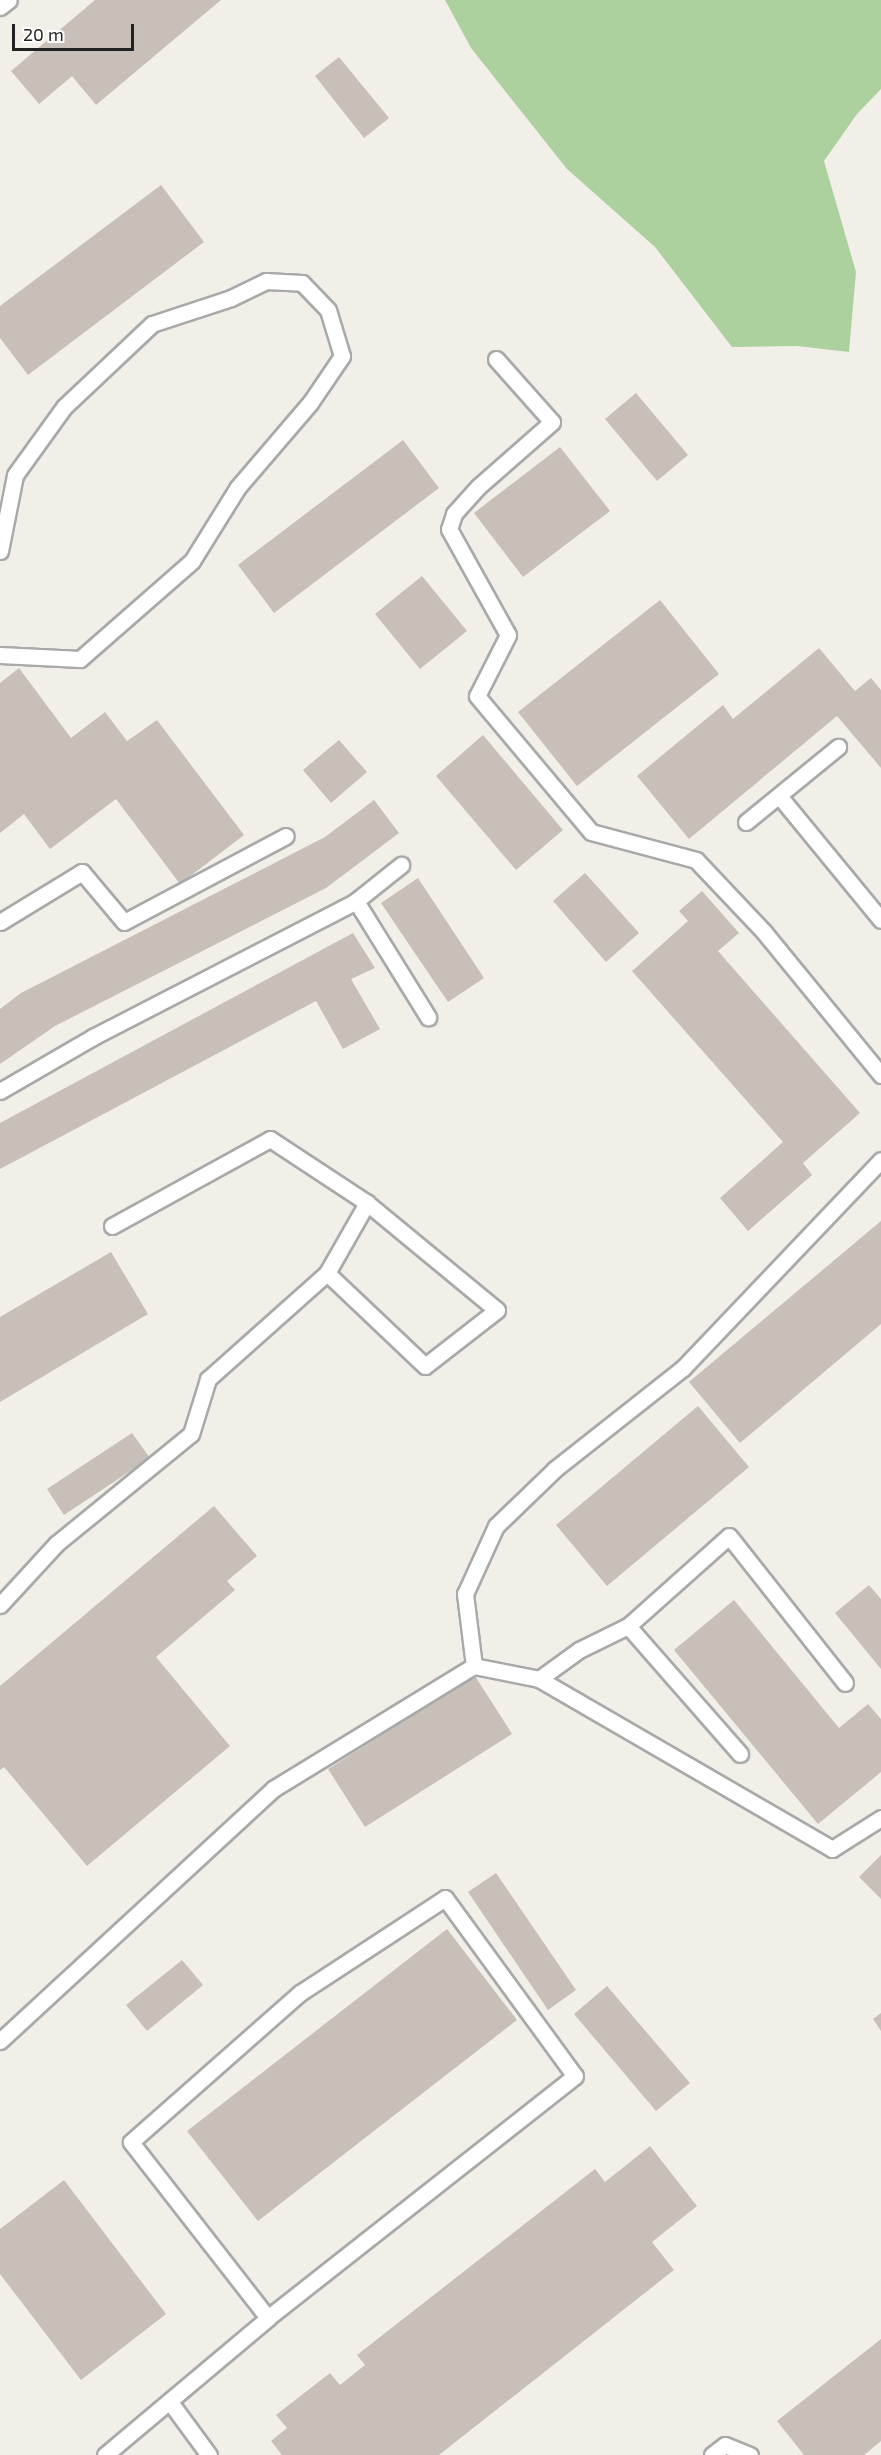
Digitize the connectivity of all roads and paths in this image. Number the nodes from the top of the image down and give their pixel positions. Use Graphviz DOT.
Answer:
graph roads {
  1 [pos="9,0"];
  2 [pos="0,7"];
  3 [pos="496,359"];
  4 [pos="0,551"];
  5 [pos="0,655"];
  6 [pos="838,747"];
  7 [pos="780,797"];
  8 [pos="746,822"];
  9 [pos="286,836"];
  10 [pos="401,865"];
  11 [pos="356,901"];
  12 [pos="881,920"];
  13 [pos="0,922"];
  14 [pos="428,1017"];
  15 [pos="881,1075"];
  16 [pos="0,1091"];
  17 [pos="881,1160"];
  18 [pos="367,1203"];
  19 [pos="112,1226"];
  20 [pos="327,1273"];
  21 [pos="0,1605"];
  22 [pos="628,1626"];
  23 [pos="474,1666"];
  24 [pos="540,1679"];
  25 [pos="845,1683"];
  26 [pos="740,1754"];
  27 [pos="881,1818"];
  28 [pos="0,2041"];
  29 [pos="268,2318"];
  30 [pos="170,2402"];
  31 [pos="105,2455"];
  32 [pos="209,2455"];
  33 [pos="712,2455"];
  34 [pos="750,2455"];
  1 -- 2 [label="lane"];
  3 -- 15 [label="lane"];
  4 -- 5 [label="lane"];
  6 -- 7 [label="lane"];
  7 -- 8 [label="lane"];
  7 -- 12 [label="lane"];
  9 -- 13 [label="lane"];
  10 -- 11 [label="lane"];
  11 -- 14 [label="lane"];
  11 -- 16 [label="lane"];
  17 -- 23 [label="lane"];
  18 -- 19 [label="lane"];
  18 -- 20 [label="lane"];
  18 -- 20 [label="lane"];
  20 -- 21 [label="lane"];
  22 -- 24 [label="lane"];
  22 -- 25 [label="lane"];
  22 -- 26 [label="lane"];
  23 -- 24 [label="lane"];
  23 -- 28 [label="lane"];
  24 -- 27 [label="lane"];
  29 -- 29 [label="lane"];
  29 -- 30 [label="lane"];
  30 -- 31 [label="lane"];
  30 -- 32 [label="lane"];
  33 -- 34 [label="lane"];
}
